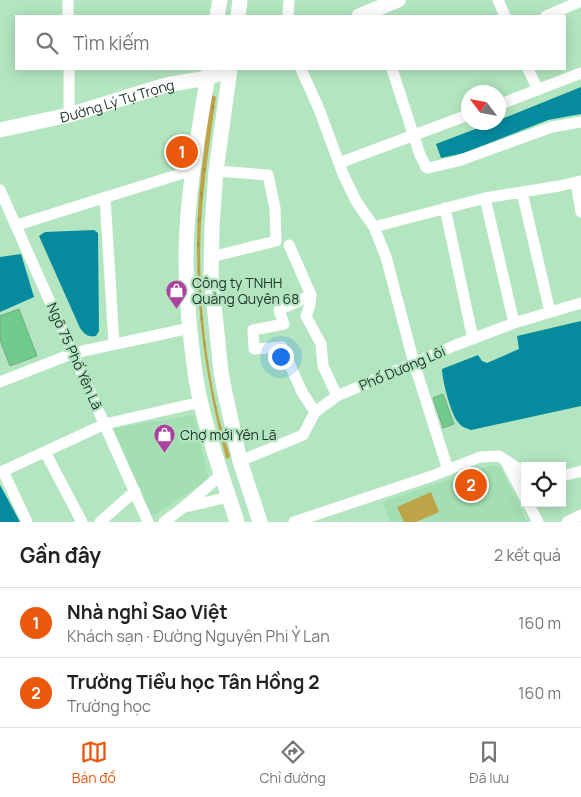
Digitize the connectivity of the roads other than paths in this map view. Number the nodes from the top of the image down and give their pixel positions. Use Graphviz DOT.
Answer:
graph roads {
  1 [pos="68,0"];
  2 [pos="220,0"];
  3 [pos="240,0"];
  4 [pos="289,0"];
  5 [pos="398,0"];
  6 [pos="498,0"];
  7 [pos="581,1"];
  8 [pos="369,14"];
  9 [pos="68,15"];
  10 [pos="217,15"];
  11 [pos="238,15"];
  12 [pos="288,15"];
  13 [pos="505,15"];
  14 [pos="548,15"];
  15 [pos="69,70"];
  16 [pos="226,70"];
  17 [pos="231,70"];
  18 [pos="302,70"];
  19 [pos="394,70"];
  20 [pos="528,70"];
  21 [pos="581,73"];
  22 [pos="208,74"];
  23 [pos="538,90"];
  24 [pos="506,101"];
  25 [pos="70,115"];
  26 [pos="461,118"];
  27 [pos="581,122"];
  28 [pos="0,130"];
  29 [pos="414,135"];
  30 [pos="339,163"];
  31 [pos="192,170"];
  32 [pos="216,171"];
  33 [pos="578,181"];
  34 [pos="0,190"];
  35 [pos="522,192"];
  36 [pos="105,198"];
  37 [pos="485,198"];
  38 [pos="444,208"];
  39 [pos="581,212"];
  40 [pos="17,225"];
  41 [pos="374,227"];
  42 [pos="289,245"];
  43 [pos="211,257"];
  44 [pos="311,295"];
  45 [pos="581,303"];
  46 [pos="550,312"];
  47 [pos="514,323"];
  48 [pos="190,328"];
  49 [pos="473,338"];
  50 [pos="114,344"];
  51 [pos="74,353"];
  52 [pos="414,363"];
  53 [pos="0,382"];
  54 [pos="337,396"];
  55 [pos="201,402"];
  56 [pos="315,412"];
  57 [pos="105,424"];
  58 [pos="45,452"];
  59 [pos="504,459"];
  60 [pos="240,461"];
  61 [pos="448,470"];
  62 [pos="521,470"];
  63 [pos="581,471"];
  64 [pos="222,474"];
  65 [pos="566,475"];
  66 [pos="135,491"];
  67 [pos="521,491"];
  68 [pos="228,497"];
  69 [pos="184,507"];
  70 [pos="530,507"];
  71 [pos="581,515"];
  72 [pos="27,522"];
  73 [pos="82,522"];
  74 [pos="100,522"];
  75 [pos="148,522"];
  76 [pos="164,522"];
  77 [pos="237,522"];
  78 [pos="260,522"];
  79 [pos="294,522"];
  80 [pos="538,522"];
  81 [pos="567,522"];
  1 -- 9 [label="street"];
  2 -- 10 [label="main road"];
  3 -- 11 [label="main road"];
  4 -- 12 [label="street"];
  5 -- 8 [label="main road"];
  6 -- 13 [label="street"];
  7 -- 14 [label="street"];
  15 -- 25 [label="street"];
  16 -- 22 [label="main road, Đường Lý Tự Trọng"];
  17 -- 32 [label="main road"];
  18 -- 30 [label="street"];
  19 -- 29 [label="street"];
  20 -- 23 [label="street"];
  21 -- 23 [label="street"];
  22 -- 25 [label="main road, Đường Lý Tự Trọng"];
  22 -- 31 [label="main road"];
  23 -- 24 [label="street"];
  25 -- 28 [label="main road, Đường Lý Tự Trọng"];
  26 -- 29 [label="street"];
  27 -- 29 [label="street"];
  29 -- 30 [label="street"];
  30 -- 41 [label="street"];
  31 -- 36 [label="street"];
  31 -- 48 [label="main road"];
  32 -- 43 [label="main road"];
  32 -- 43 [label="street"];
  33 -- 35 [label="street"];
  33 -- 39 [label="street"];
  34 -- 40 [label="street, Ngõ 75 Phố Yên Lã"];
  35 -- 37 [label="street"];
  35 -- 46 [label="street"];
  36 -- 40 [label="street"];
  36 -- 50 [label="street"];
  37 -- 38 [label="street"];
  37 -- 47 [label="street"];
  38 -- 41 [label="street"];
  38 -- 49 [label="street"];
  40 -- 51 [label="street, Ngõ 75 Phố Yên Lã"];
  41 -- 52 [label="street"];
  42 -- 44 [label="street"];
  43 -- 60 [label="main road"];
  44 -- 54 [label="street"];
  44 -- 56 [label="street"];
  45 -- 46 [label="street, Phố Dương Lôi"];
  46 -- 47 [label="street, Phố Dương Lôi"];
  47 -- 49 [label="street, Phố Dương Lôi"];
  48 -- 50 [label="street"];
  48 -- 55 [label="main road"];
  49 -- 52 [label="street, Phố Dương Lôi"];
  50 -- 51 [label="street"];
  51 -- 53 [label="street"];
  51 -- 57 [label="street, Ngõ 75 Phố Yên Lã"];
  52 -- 54 [label="street, Phố Dương Lôi"];
  52 -- 61 [label="street"];
  54 -- 56 [label="street, Phố Dương Lôi"];
  55 -- 57 [label="street"];
  55 -- 64 [label="main road"];
  56 -- 60 [label="street, Phố Dương Lôi"];
  57 -- 58 [label="street"];
  57 -- 66 [label="street, Ngõ 75 Phố Yên Lã"];
  58 -- 72 [label="street"];
  58 -- 73 [label="street"];
  59 -- 61 [label="street"];
  59 -- 62 [label="street"];
  59 -- 67 [label="street"];
  60 -- 64 [label="main road"];
  60 -- 78 [label="main road"];
  61 -- 79 [label="street"];
  63 -- 65 [label="street"];
  64 -- 68 [label="main road"];
  64 -- 69 [label="street"];
  66 -- 74 [label="street"];
  66 -- 75 [label="street, Ngõ 75 Phố Yên Lã"];
  68 -- 69 [label="street"];
  68 -- 77 [label="main road"];
  69 -- 76 [label="street"];
  70 -- 80 [label="street"];
  71 -- 81 [label="street"];
}
